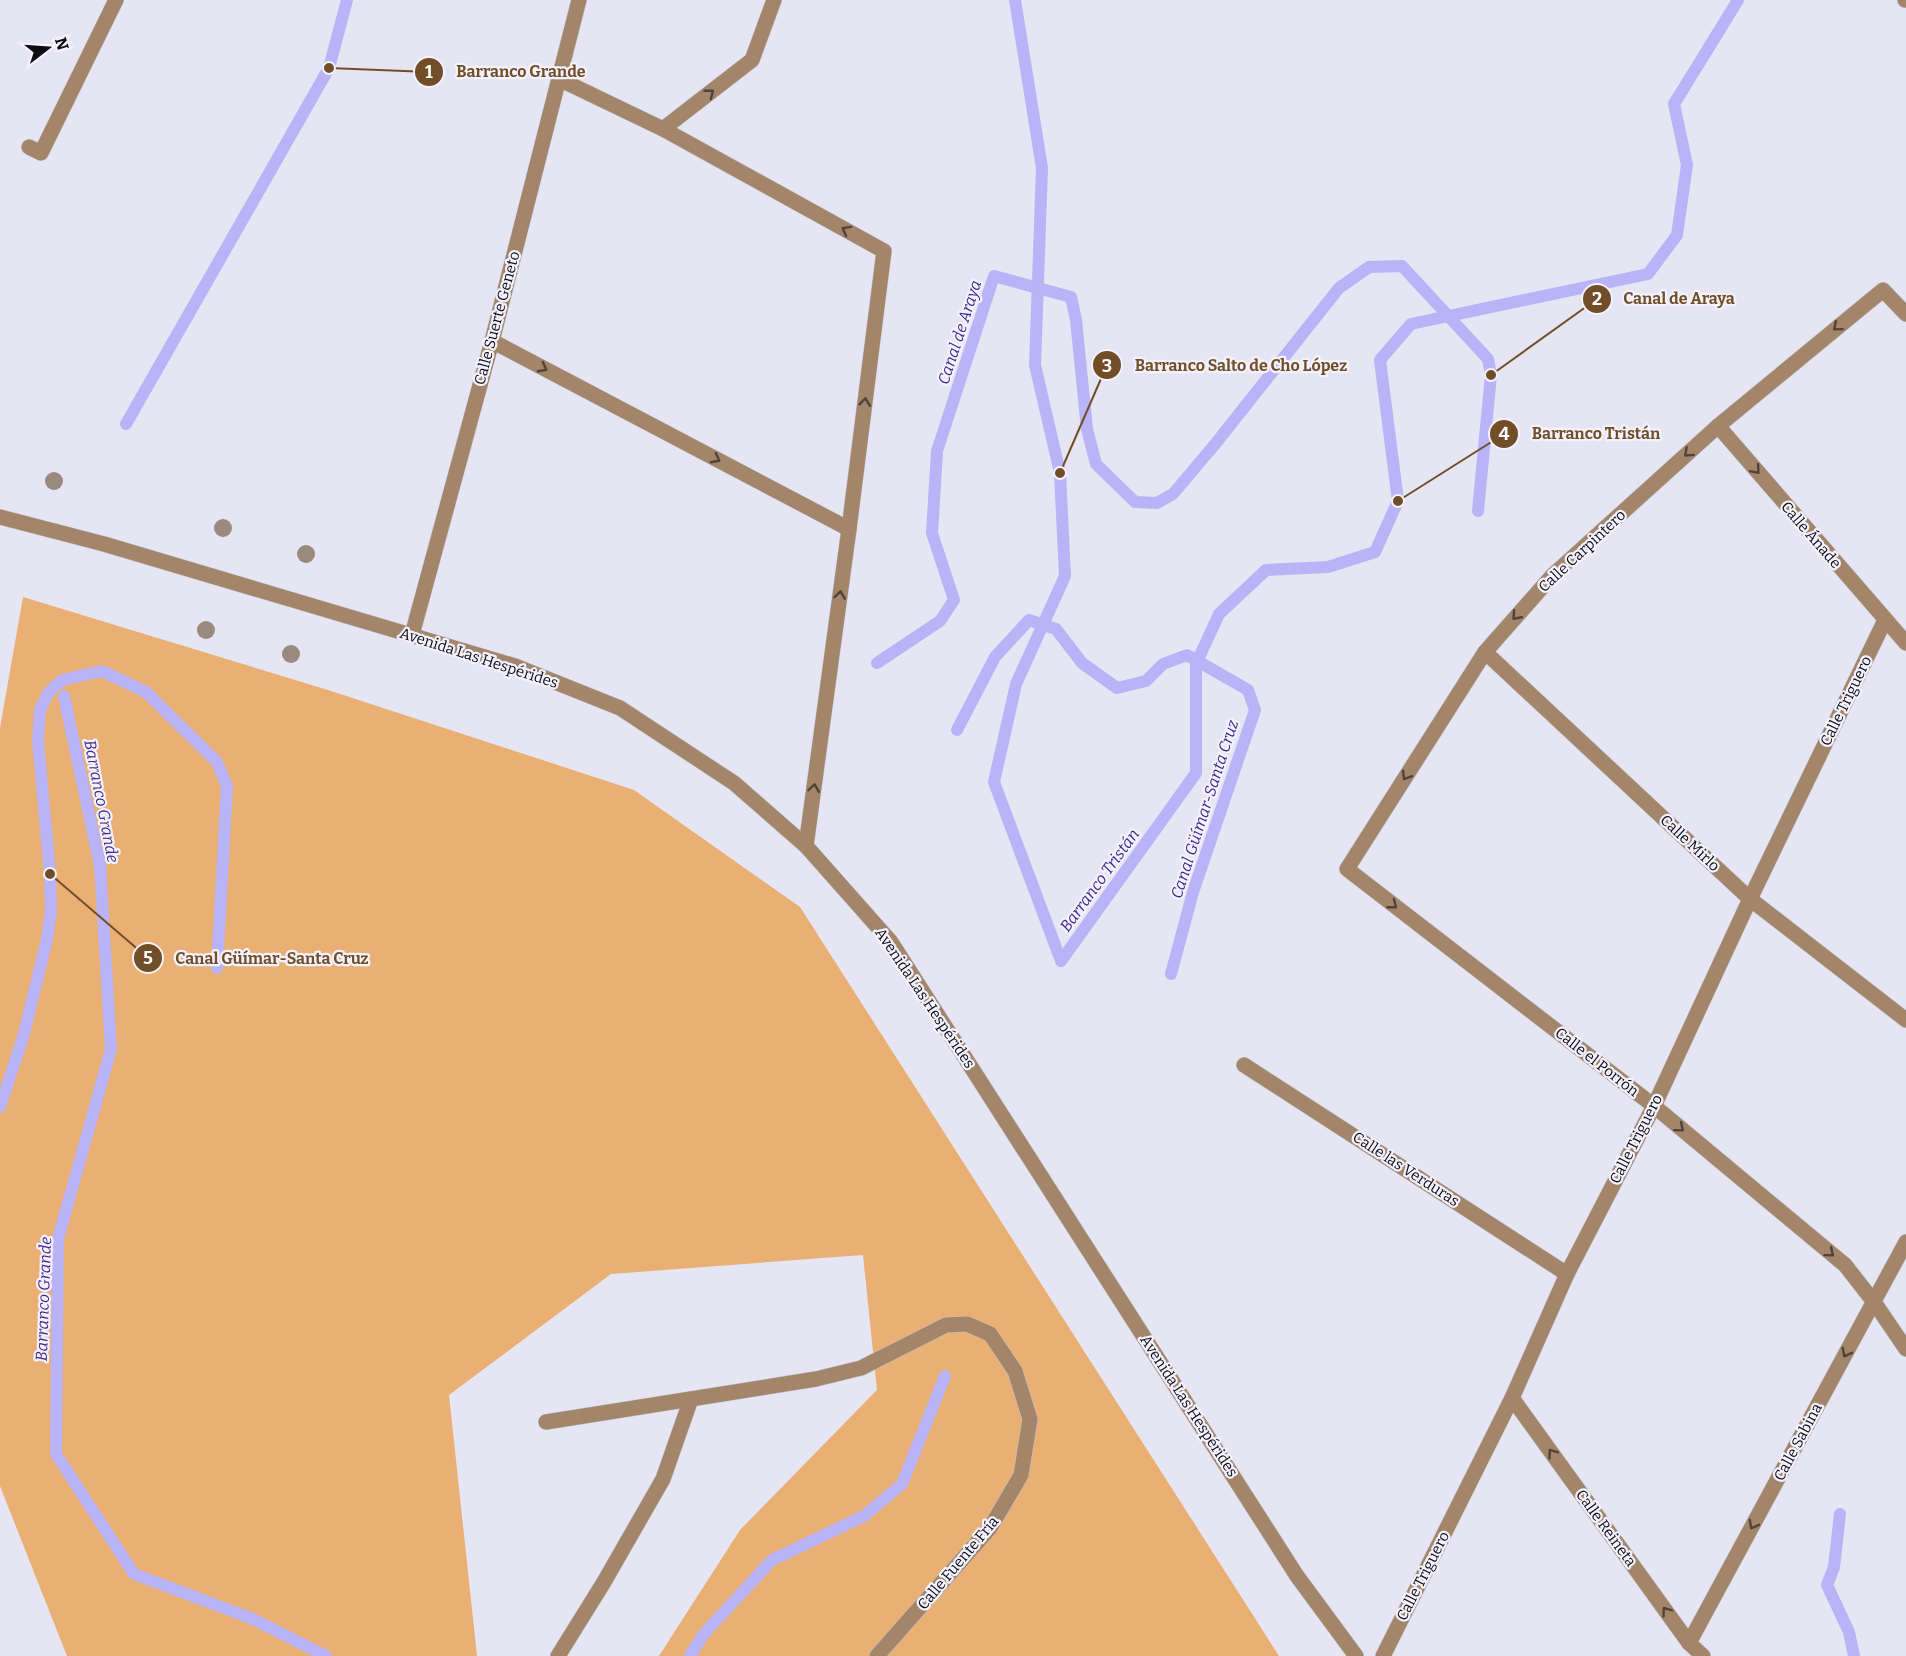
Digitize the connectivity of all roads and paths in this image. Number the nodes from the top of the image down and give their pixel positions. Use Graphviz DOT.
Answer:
graph roads {
  1 [pos="116,0"];
  2 [pos="579,0"];
  3 [pos="774,0"];
  4 [pos="559,79"];
  5 [pos="663,129"];
  6 [pos="29,147"];
  7 [pos="1906,314"];
  8 [pos="492,341"];
  9 [pos="1718,426"];
  10 [pos="0,517"];
  11 [pos="849,529"];
  12 [pos="1885,620"];
  13 [pos="412,635"];
  14 [pos="1906,643"];
  15 [pos="1485,652"];
  16 [pos="806,846"];
  17 [pos="1347,869"];
  18 [pos="1750,899"];
  19 [pos="1906,1020"];
  20 [pos="1244,1065"];
  21 [pos="1654,1106"];
  22 [pos="1906,1242"];
  23 [pos="1567,1274"];
  24 [pos="1874,1302"];
  25 [pos="1906,1349"];
  26 [pos="1512,1398"];
  27 [pos="691,1399"];
  28 [pos="546,1422"];
  29 [pos="1689,1643"];
  30 [pos="558,1656"];
  31 [pos="877,1656"];
  32 [pos="1356,1656"];
  33 [pos="1383,1656"];
  34 [pos="1703,1656"];
  1 -- 6 [label="street"];
  2 -- 4 [label="street, Calle Suerte Geneto"];
  5 -- 3 [label="street, one-way"];
  4 -- 5 [label="street"];
  4 -- 8 [label="street, Calle Suerte Geneto"];
  11 -- 5 [label="street, one-way"];
  7 -- 9 [label="street, Calle Carpintero, one-way"];
  8 -- 11 [label="street, one-way"];
  8 -- 13 [label="street, Calle Suerte Geneto"];
  9 -- 12 [label="street, Calle Ánade, one-way"];
  9 -- 15 [label="street, Calle Carpintero, one-way"];
  10 -- 13 [label="street, Avenida Las Hespérides"];
  16 -- 11 [label="street, one-way"];
  12 -- 14 [label="street, Calle Ánade"];
  12 -- 18 [label="street, Calle Triguero"];
  13 -- 16 [label="street, Avenida Las Hespérides"];
  15 -- 17 [label="street, Calle Carpintero, one-way"];
  15 -- 18 [label="street, Calle Mirlo"];
  16 -- 32 [label="street, Avenida Las Hespérides"];
  17 -- 21 [label="street, Calle el Porrón, one-way"];
  18 -- 19 [label="street, Calle Mirlo"];
  18 -- 21 [label="street, Calle Triguero"];
  20 -- 23 [label="street, Calle las Verduras"];
  21 -- 23 [label="street, Calle Triguero"];
  21 -- 24 [label="street, Calle el Porrón, one-way"];
  22 -- 24 [label="street, Calle Sabina"];
  23 -- 26 [label="street, Calle Triguero"];
  24 -- 25 [label="street, Calle el Porrón"];
  24 -- 29 [label="street, Calle Sabina, one-way"];
  29 -- 26 [label="street, Calle Reineta, one-way"];
  26 -- 33 [label="street, Calle Triguero"];
  27 -- 28 [label="street, Calle Fuente Fría"];
  27 -- 30 [label="street"];
  27 -- 31 [label="street, Calle Fuente Fría"];
  29 -- 34 [label="street, Calle Reineta"];
}
